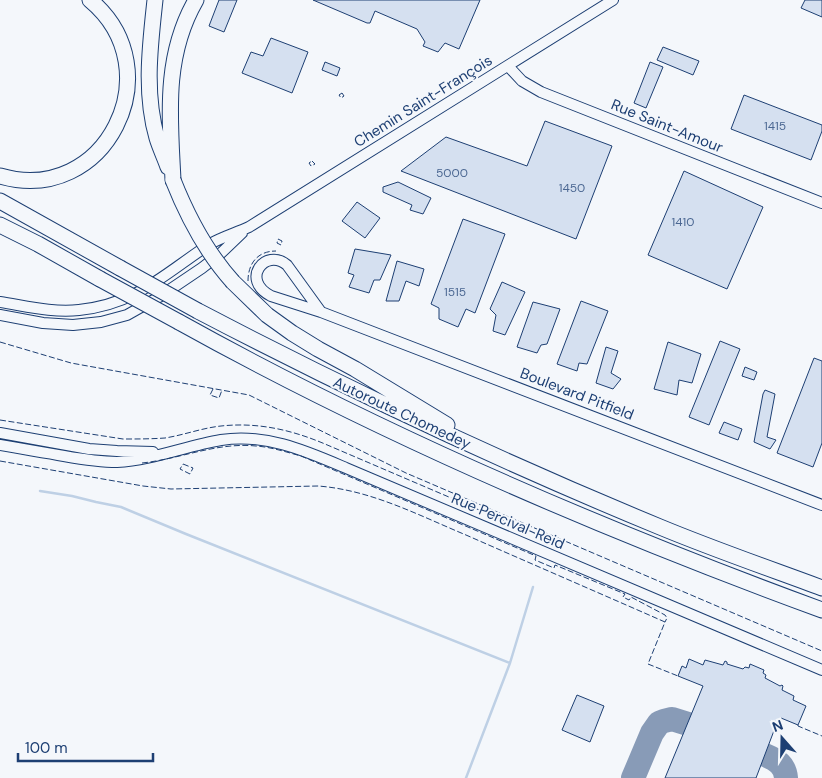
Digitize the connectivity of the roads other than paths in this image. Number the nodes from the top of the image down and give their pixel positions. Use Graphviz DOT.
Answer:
graph roads {
  1 [pos="90,0"];
  2 [pos="155,0"];
  3 [pos="196,0"];
  4 [pos="614,0"];
  5 [pos="508,66"];
  6 [pos="0,176"];
  7 [pos="173,180"];
  8 [pos="0,201"];
  9 [pos="822,203"];
  10 [pos="0,225"];
  11 [pos="248,227"];
  12 [pos="0,236"];
  13 [pos="76,266"];
  14 [pos="0,302"];
  15 [pos="320,312"];
  16 [pos="0,316"];
  17 [pos="0,434"];
  18 [pos="0,445"];
  19 [pos="174,451"];
  20 [pos="506,461"];
  21 [pos="822,505"];
  22 [pos="822,588"];
  23 [pos="822,610"];
  24 [pos="822,670"];
  1 -- 6 [label="highway"];
  2 -- 7 [label="highway"];
  3 -- 7 [label="highway"];
  4 -- 5 [label="street, Chemin Saint-François"];
  5 -- 9 [label="street, Rue Saint-Amour"];
  5 -- 11 [label="street, Chemin Saint-François"];
  7 -- 20 [label="highway, bridge"];
  8 -- 20 [label="highway, Autoroute Chomedey, bridge"];
  10 -- 13 [label="highway, Autoroute Chomedey"];
  11 -- 14 [label="street, Chemin Saint-François"];
  11 -- 16 [label="street, Chemin Saint-François"];
  12 -- 13 [label="highway"];
  13 -- 23 [label="highway, Autoroute Chomedey, bridge"];
  15 -- 15 [label="street, Boulevard Pitfield"];
  15 -- 21 [label="street, Boulevard Pitfield"];
  17 -- 19 [label="street, Rue Percival-Reid"];
  18 -- 19 [label="street, Rue Percival-Reid"];
  19 -- 24 [label="street, Rue Percival-Reid"];
  20 -- 22 [label="highway, Autoroute Chomedey"];
}
